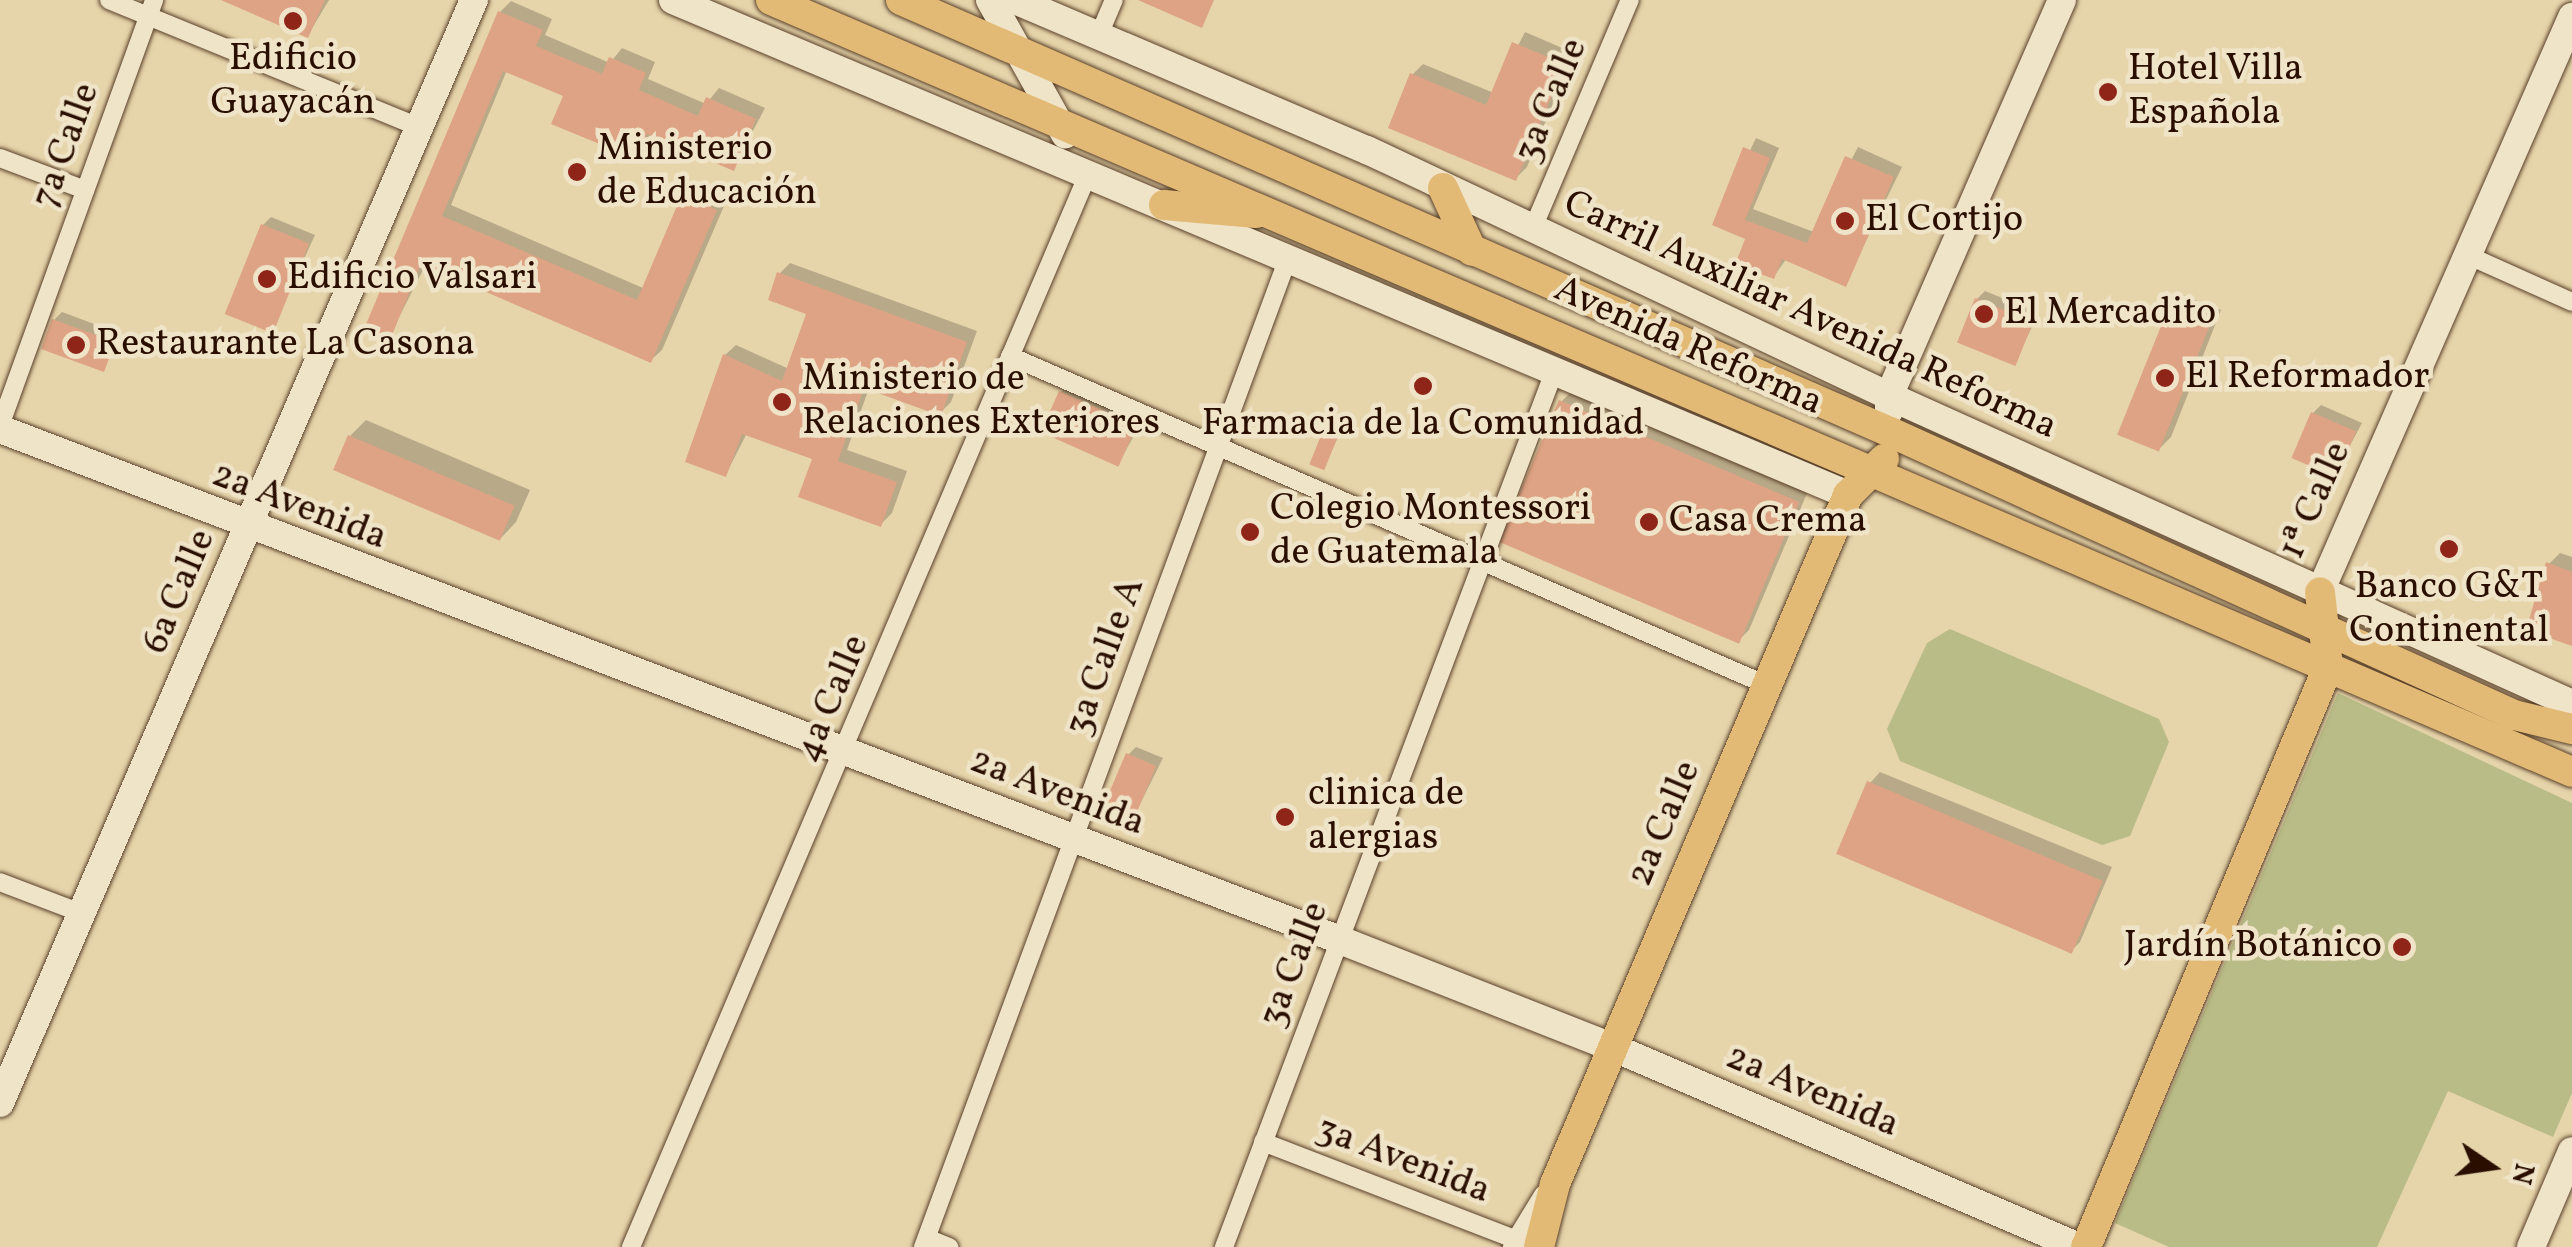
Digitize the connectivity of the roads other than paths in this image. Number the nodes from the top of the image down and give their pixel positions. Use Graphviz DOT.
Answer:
graph roads {
  1 [pos="109,0"];
  2 [pos="474,0"];
  3 [pos="673,0"];
  4 [pos="771,0"];
  5 [pos="901,0"];
  6 [pos="990,0"];
  7 [pos="1015,0"];
  8 [pos="1114,0"];
  9 [pos="1630,0"];
  10 [pos="2062,0"];
  11 [pos="151,7"];
  12 [pos="2572,17"];
  13 [pos="1099,34"];
  14 [pos="1021,54"];
  15 [pos="1056,118"];
  16 [pos="418,126"];
  17 [pos="0,158"];
  18 [pos="1088,174"];
  19 [pos="1443,188"];
  20 [pos="85,190"];
  21 [pos="1164,206"];
  22 [pos="1284,215"];
  23 [pos="1533,228"];
  24 [pos="1472,251"];
  25 [pos="2467,256"];
  26 [pos="1288,258"];
  27 [pos="2572,302"];
  28 [pos="1010,356"];
  29 [pos="1555,369"];
  30 [pos="1889,396"];
  31 [pos="1859,420"];
  32 [pos="0,428"];
  33 [pos="1890,432"];
  34 [pos="1217,446"];
  35 [pos="1859,465"];
  36 [pos="1848,496"];
  37 [pos="247,528"];
  38 [pos="1483,558"];
  39 [pos="2320,592"];
  40 [pos="2323,630"];
  41 [pos="2328,667"];
  42 [pos="1769,686"];
  43 [pos="2572,704"];
  44 [pos="2572,729"];
  45 [pos="846,752"];
  46 [pos="2572,772"];
  47 [pos="1074,840"];
  48 [pos="0,882"];
  49 [pos="84,914"];
  50 [pos="1340,940"];
  51 [pos="1612,1047"];
  52 [pos="0,1102"];
  53 [pos="1263,1142"];
  54 [pos="2572,1152"];
  55 [pos="925,1242"];
  56 [pos="1525,1245"];
  57 [pos="631,1247"];
  58 [pos="949,1247"];
  59 [pos="1224,1247"];
  60 [pos="2083,1247"];
  61 [pos="2531,1247"];
  1 -- 11 [label="street"];
  2 -- 16 [label="street, 6a Calle"];
  3 -- 18 [label="street"];
  4 -- 15 [label="main road, Avenida Reforma"];
  5 -- 14 [label="main road, Avenida Reforma"];
  6 -- 14 [label="street"];
  7 -- 13 [label="street, Carril Auxiliar Avenida Reforma"];
  8 -- 13 [label="street"];
  9 -- 23 [label="street, 3a Calle"];
  10 -- 30 [label="street, 2a Calle"];
  11 -- 16 [label="street"];
  11 -- 20 [label="street, 7a Calle"];
  12 -- 25 [label="street, 1ª Calle"];
  13 -- 19 [label="street, Carril Auxiliar Avenida Reforma"];
  14 -- 15 [label="street"];
  14 -- 24 [label="main road, Avenida Reforma"];
  15 -- 18 [label="street"];
  15 -- 22 [label="main road, Avenida Reforma"];
  16 -- 37 [label="street, 6a Calle"];
  17 -- 20 [label="street"];
  18 -- 21 [label="street"];
  18 -- 28 [label="street, 4a Calle"];
  19 -- 23 [label="street, Carril Auxiliar Avenida Reforma"];
  19 -- 24 [label="main road"];
  20 -- 32 [label="street, 7a Calle"];
  21 -- 22 [label="main road"];
  21 -- 26 [label="street"];
  22 -- 35 [label="main road, Avenida Reforma"];
  23 -- 30 [label="street, Carril Auxiliar Avenida Reforma"];
  24 -- 31 [label="main road, Avenida Reforma"];
  25 -- 27 [label="street"];
  25 -- 39 [label="street, 1ª Calle"];
  26 -- 29 [label="street"];
  26 -- 34 [label="street, 3a Calle A"];
  28 -- 34 [label="street"];
  28 -- 45 [label="street, 4a Calle"];
  29 -- 36 [label="street"];
  29 -- 38 [label="street, 3a Calle"];
  30 -- 31 [label="street, 2a Calle"];
  30 -- 33 [label="street, 2a Calle"];
  30 -- 39 [label="street, Carril Auxiliar Avenida Reforma"];
  31 -- 33 [label="main road, Avenida Reforma"];
  31 -- 35 [label="main road, 2a Calle"];
  32 -- 37 [label="street, 2a Avenida"];
  33 -- 35 [label="main road, 2a Calle"];
  33 -- 40 [label="main road, Avenida Reforma"];
  34 -- 38 [label="street"];
  34 -- 47 [label="street, 3a Calle A"];
  35 -- 36 [label="main road, 2a Calle"];
  35 -- 41 [label="main road, Avenida Reforma"];
  36 -- 42 [label="main road, 2a Calle"];
  37 -- 45 [label="street, 2a Avenida"];
  37 -- 49 [label="street, 6a Calle"];
  38 -- 42 [label="street"];
  38 -- 50 [label="street, 3a Calle"];
  39 -- 40 [label="main road, 1ª Calle"];
  39 -- 43 [label="street, Carril Auxiliar Avenida Reforma"];
  40 -- 41 [label="main road, 1ª Calle"];
  40 -- 44 [label="main road, Avenida Reforma"];
  41 -- 46 [label="main road, Avenida Reforma"];
  41 -- 60 [label="main road"];
  42 -- 51 [label="main road, 2a Calle"];
  45 -- 47 [label="street, 2a Avenida"];
  45 -- 57 [label="street, 4a Calle"];
  47 -- 50 [label="street, 2a Avenida"];
  47 -- 55 [label="street, 3a Calle A"];
  48 -- 49 [label="street"];
  49 -- 52 [label="street, 6a Calle"];
  50 -- 51 [label="street, 2a Avenida"];
  50 -- 53 [label="street, 3a Calle"];
  51 -- 56 [label="main road, 2a Calle"];
  51 -- 60 [label="street, 2a Avenida"];
  53 -- 56 [label="street, 3a Avenida"];
  53 -- 59 [label="street, 3a Calle"];
  54 -- 61 [label="street"];
  55 -- 58 [label="street"];
}
